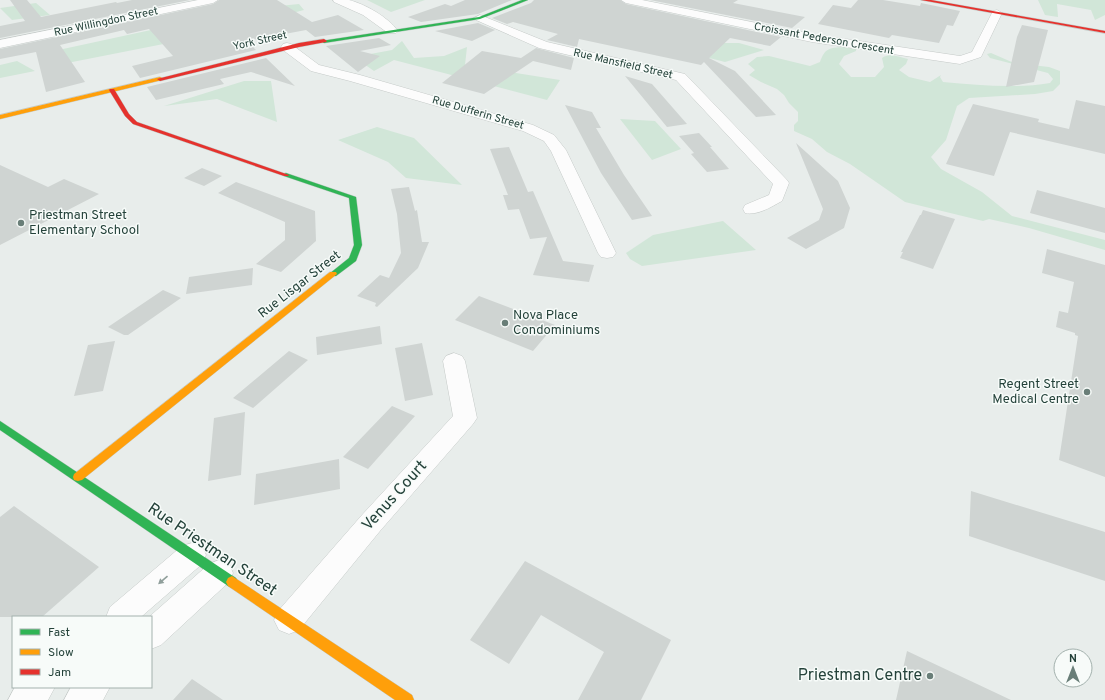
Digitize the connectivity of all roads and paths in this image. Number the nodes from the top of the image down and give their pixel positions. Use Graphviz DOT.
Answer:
graph roads {
  1 [pos="213,0"];
  2 [pos="338,0"];
  3 [pos="526,0"];
  4 [pos="626,0"];
  5 [pos="923,0"];
  6 [pos="997,13"];
  7 [pos="480,18"];
  8 [pos="392,30"];
  9 [pos="1105,32"];
  10 [pos="0,44"];
  11 [pos="287,47"];
  12 [pos="112,90"];
  13 [pos="0,117"];
  14 [pos="751,209"];
  15 [pos="607,253"];
  16 [pos="454,361"];
  17 [pos="0,425"];
  18 [pos="78,478"];
  19 [pos="192,555"];
  20 [pos="219,573"];
  21 [pos="121,616"];
  22 [pos="289,620"];
  23 [pos="152,634"];
  24 [pos="38,688"];
  25 [pos="93,688"];
  26 [pos="24,700"];
  27 [pos="80,700"];
  28 [pos="407,700"];
  1 -- 10 [label="street, Rue Willingdon Street"];
  2 -- 8 [label="street"];
  3 -- 7 [label="street, York Street"];
  4 -- 6 [label="street, Croissant Pederson Crescent"];
  5 -- 6 [label="street"];
  6 -- 9 [label="street"];
  7 -- 8 [label="street, York Street"];
  7 -- 14 [label="street, Rue Mansfield Street"];
  8 -- 11 [label="street, York Street"];
  11 -- 12 [label="street, York Street"];
  11 -- 15 [label="street, Rue Dufferin Street"];
  12 -- 13 [label="street, York Street"];
  12 -- 18 [label="street, Rue Lisgar Street"];
  16 -- 22 [label="street, Venus Court"];
  17 -- 18 [label="street, Rue Priestman Street"];
  18 -- 19 [label="street, Rue Priestman Street"];
  19 -- 20 [label="street, Rue Priestman Street"];
  19 -- 21 [label="street, one-way"];
  20 -- 22 [label="street, Rue Priestman Street"];
  20 -- 23 [label="street"];
  22 -- 28 [label="street, Rue Priestman Street"];
  24 -- 26 [label="street"];
  25 -- 27 [label="street"];
}
